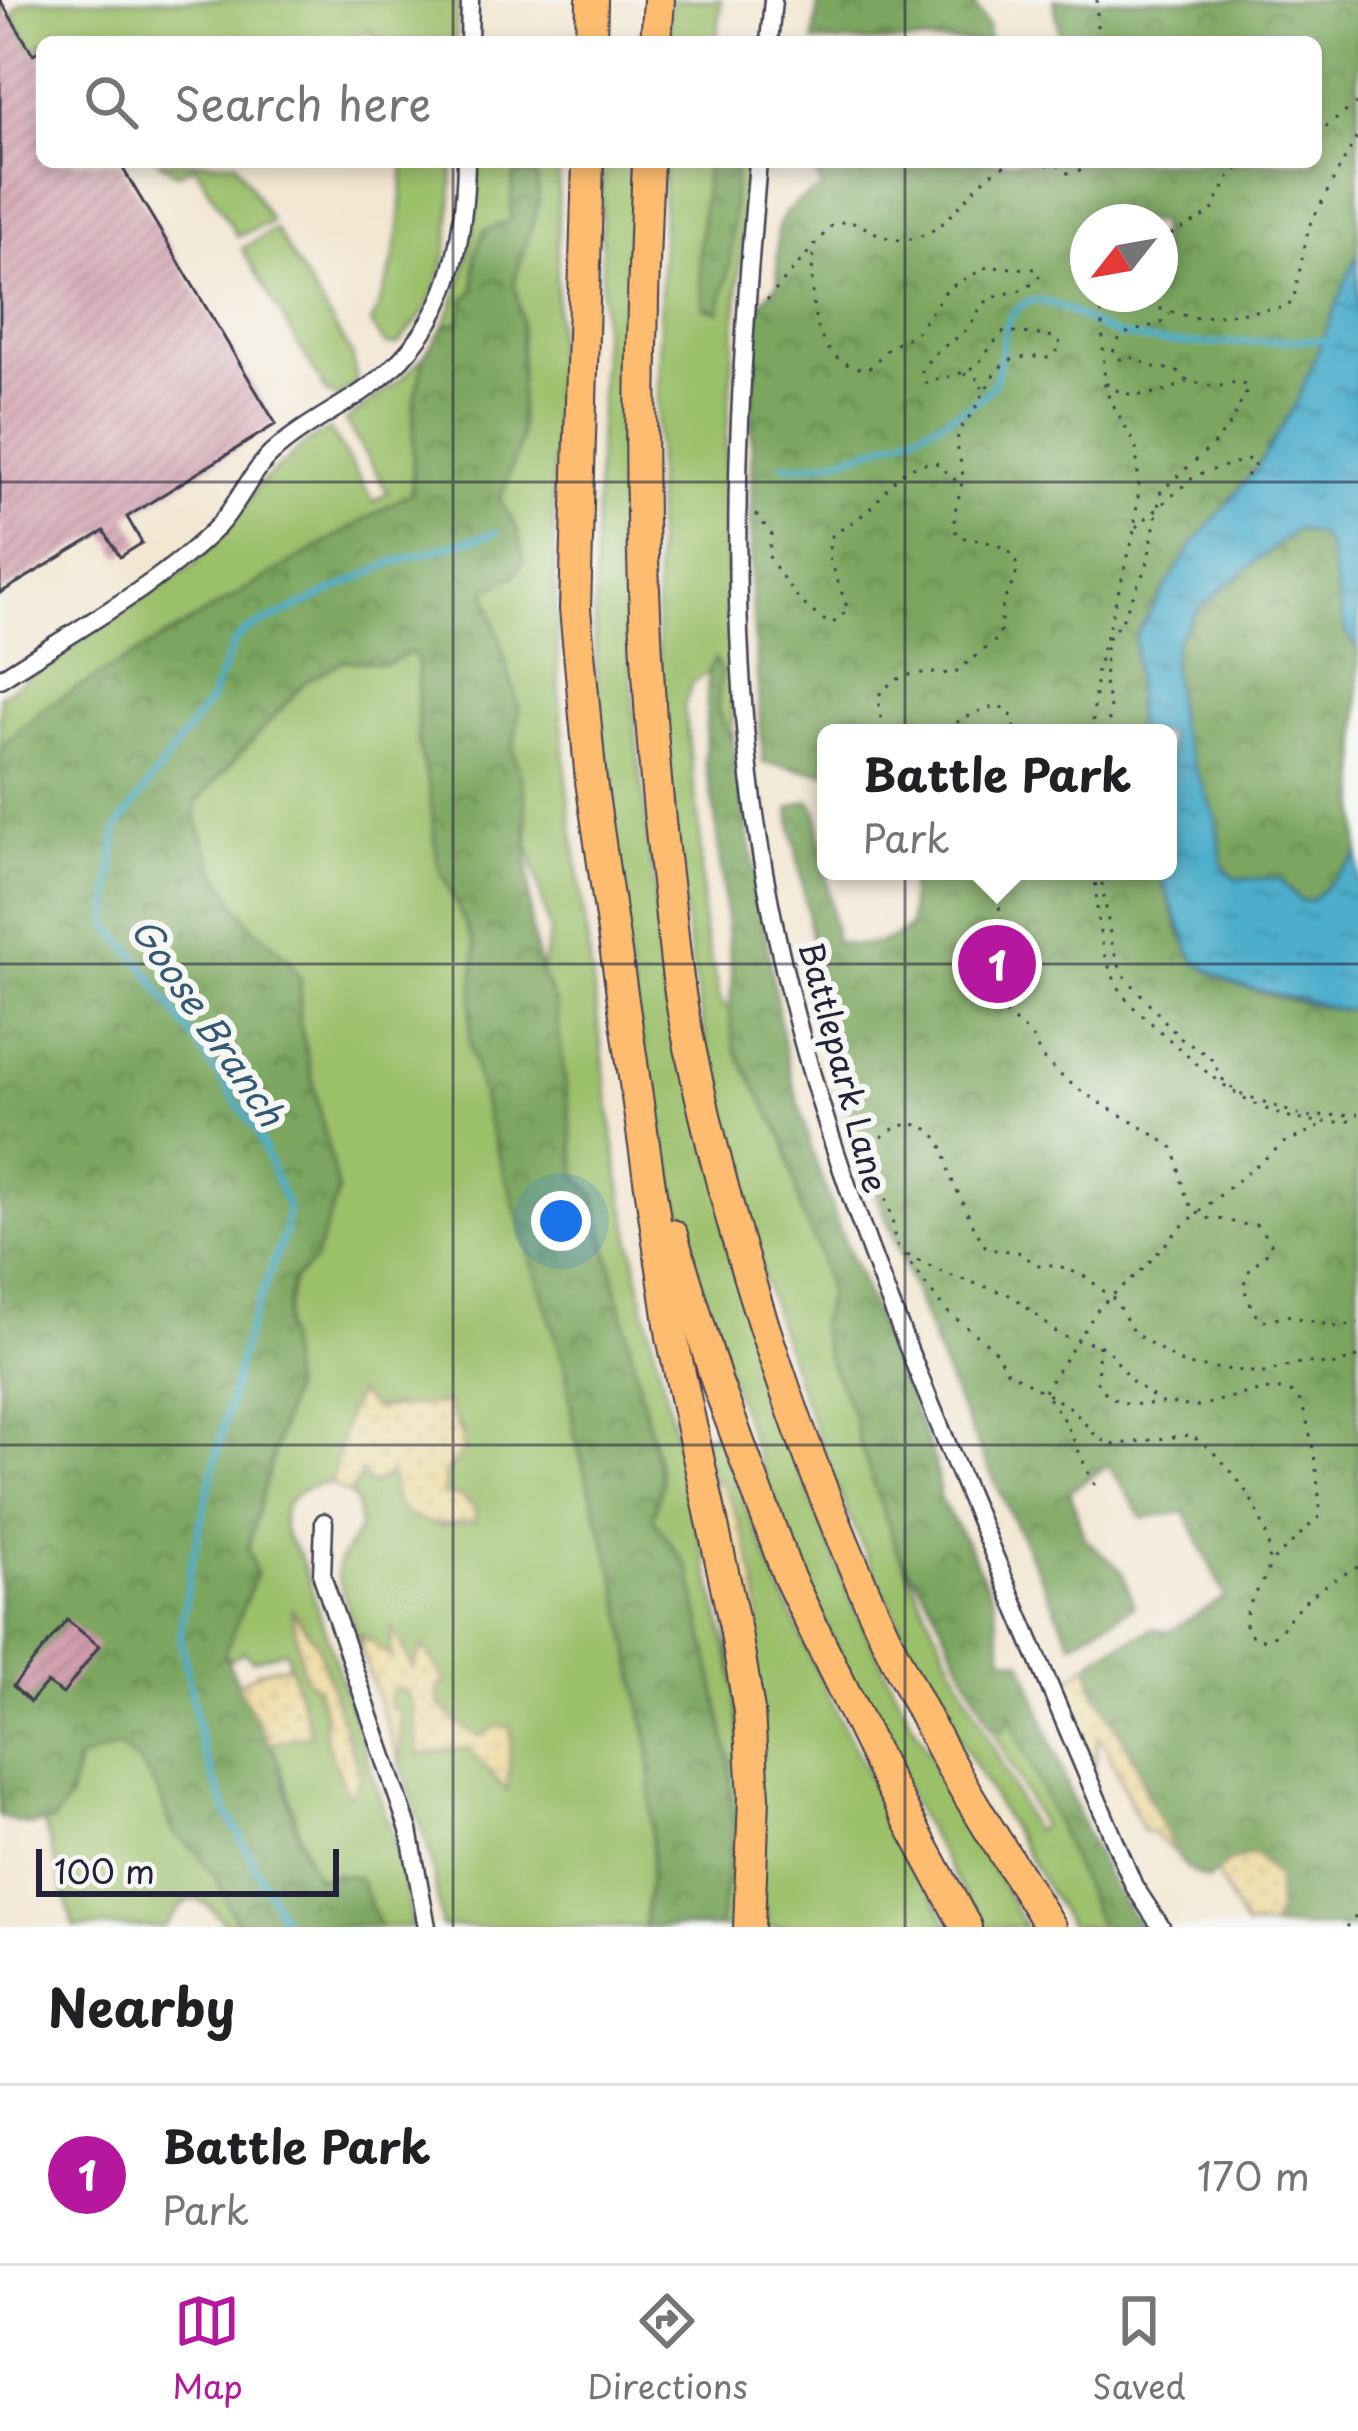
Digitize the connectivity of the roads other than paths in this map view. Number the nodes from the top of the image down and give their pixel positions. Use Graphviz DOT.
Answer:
graph roads {
  1 [pos="470,0"];
  2 [pos="592,0"];
  3 [pos="658,0"];
  4 [pos="773,0"];
  5 [pos="469,36"];
  6 [pos="591,36"];
  7 [pos="656,36"];
  8 [pos="770,36"];
  9 [pos="466,168"];
  10 [pos="588,168"];
  11 [pos="648,168"];
  12 [pos="758,168"];
  13 [pos="0,679"];
  14 [pos="622,1007"];
  15 [pos="324,1522"];
  16 [pos="428,1927"];
  17 [pos="749,1927"];
  18 [pos="966,1927"];
  19 [pos="1050,1927"];
  20 [pos="1161,1927"];
  1 -- 5 [label="street"];
  2 -- 6 [label="highway"];
  3 -- 7 [label="highway"];
  4 -- 8 [label="street"];
  9 -- 13 [label="street"];
  10 -- 14 [label="highway"];
  11 -- 19 [label="highway"];
  12 -- 20 [label="street, Battlepark Lane"];
  14 -- 17 [label="highway"];
  14 -- 18 [label="highway"];
  15 -- 16 [label="street"];
}
